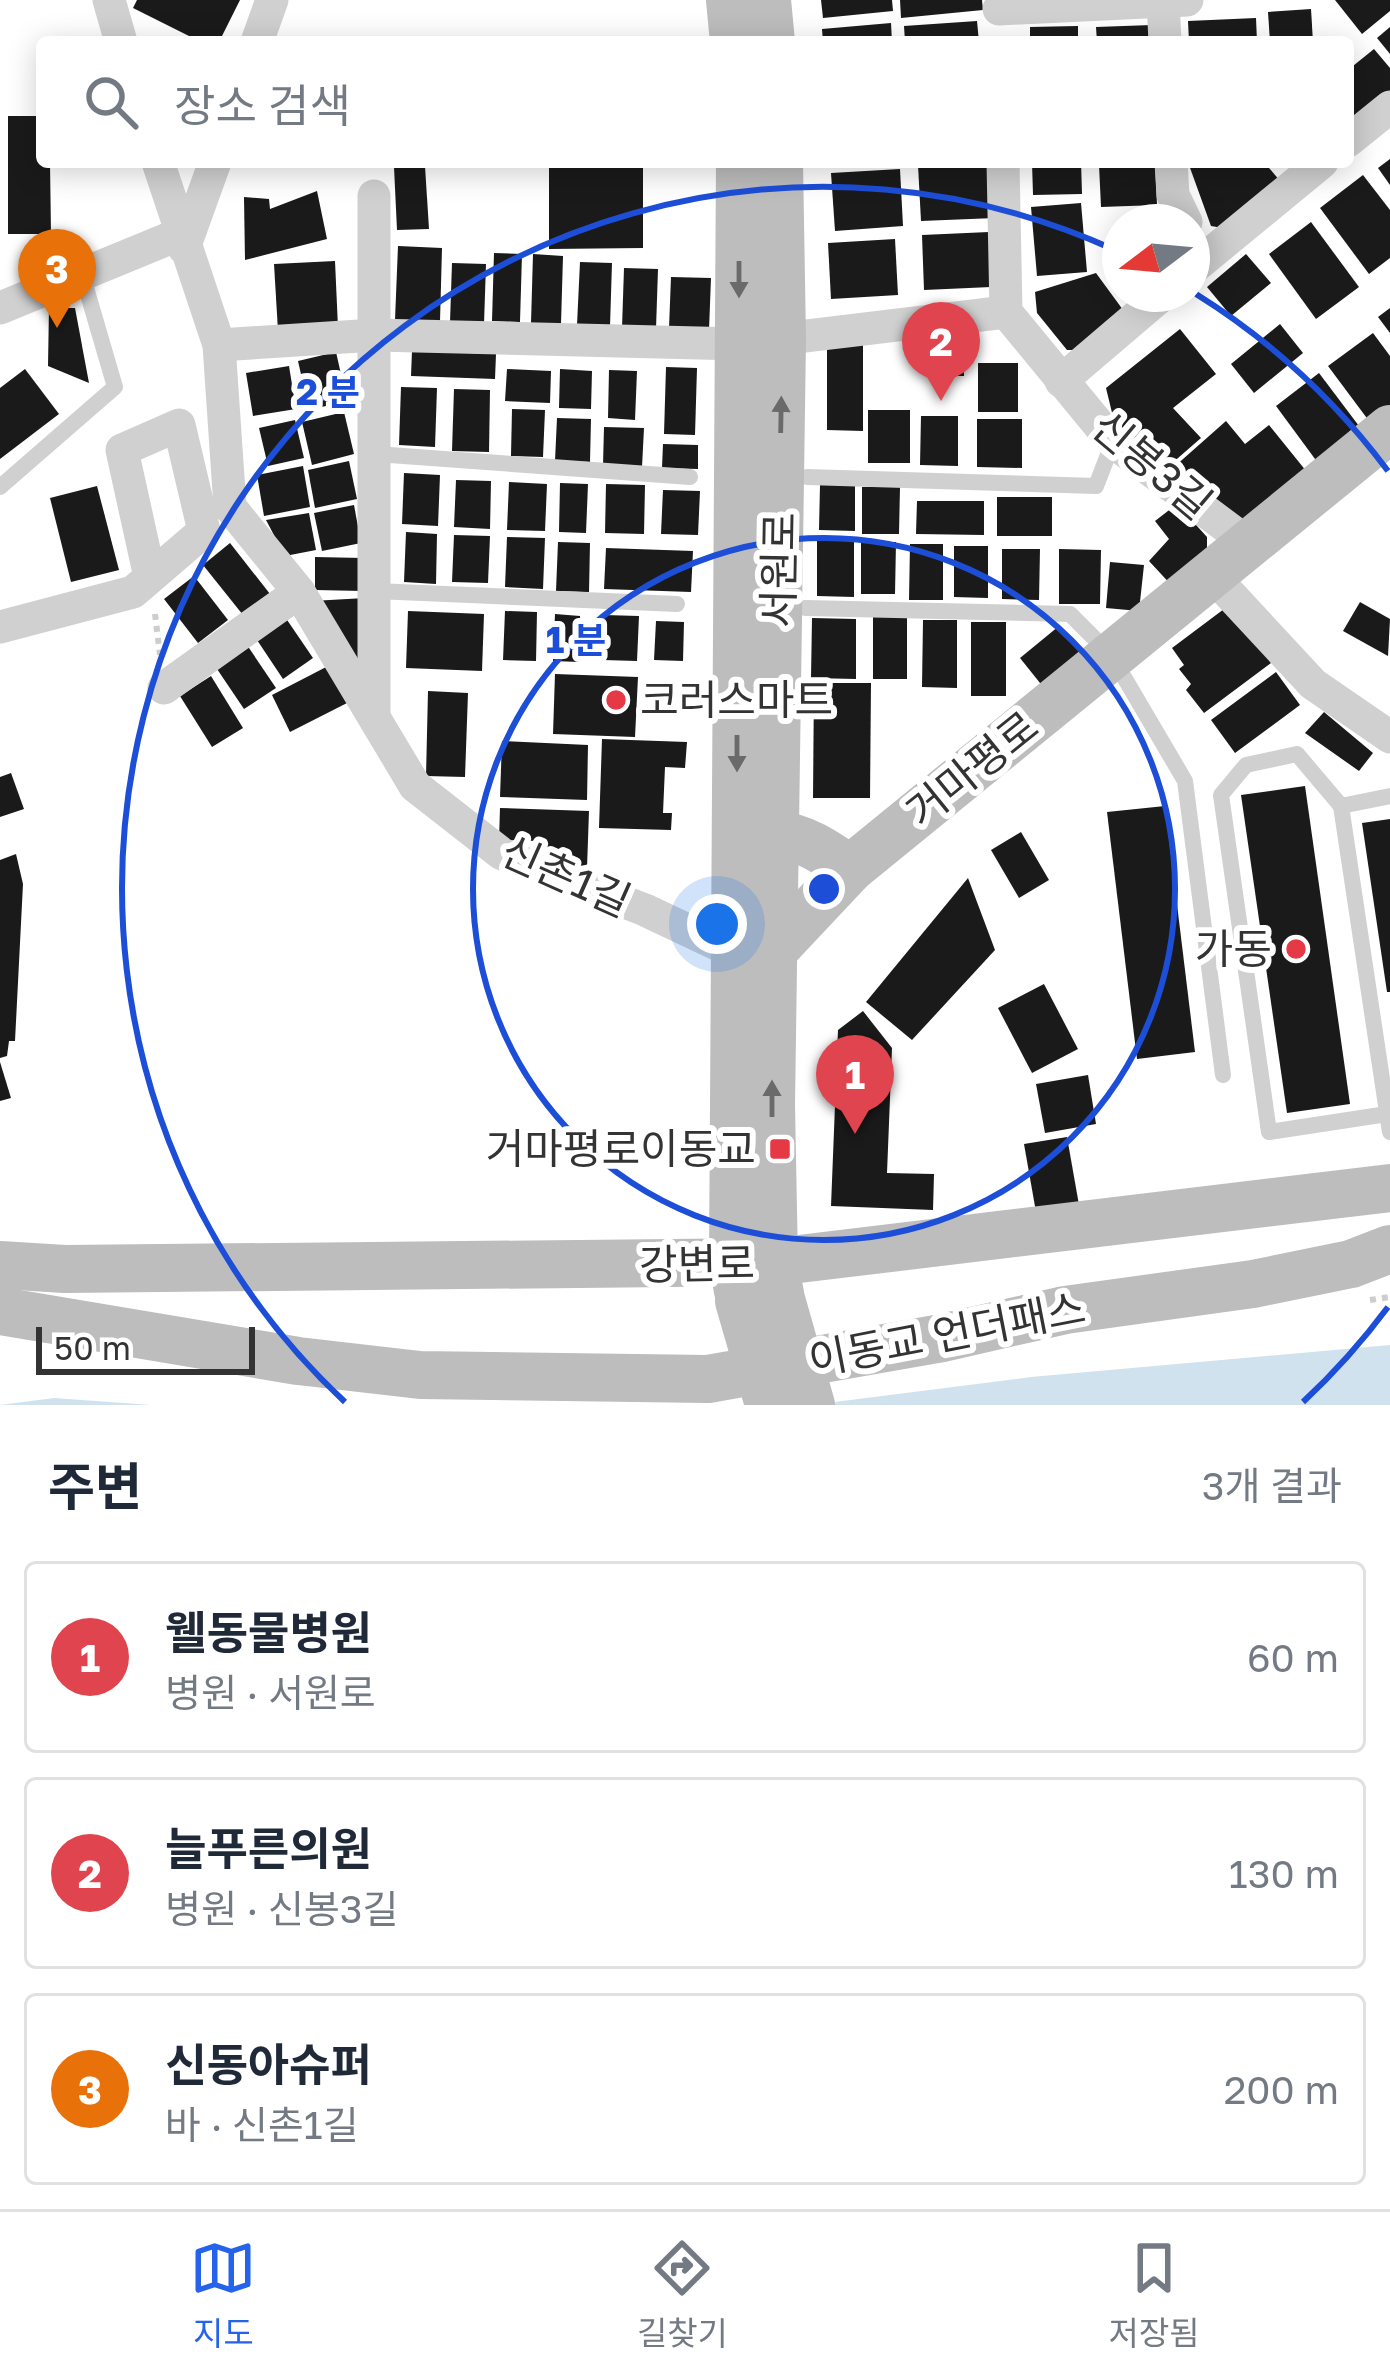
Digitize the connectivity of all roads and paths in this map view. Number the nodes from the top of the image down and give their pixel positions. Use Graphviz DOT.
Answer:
graph roads {
  1 [pos="272,0"];
  2 [pos="730,0"];
  3 [pos="767,0"];
  4 [pos="107,1"];
  5 [pos="1171,1"];
  6 [pos="999,17"];
  7 [pos="119,36"];
  8 [pos="259,36"];
  9 [pos="733,36"];
  10 [pos="770,36"];
  11 [pos="1167,36"];
  12 [pos="1390,107"];
  13 [pos="1354,136"];
  14 [pos="160,168"];
  15 [pos="212,168"];
  16 [pos="741,168"];
  17 [pos="778,168"];
  18 [pos="1003,168"];
  19 [pos="1172,168"];
  20 [pos="1313,168"];
  21 [pos="374,196"];
  22 [pos="1177,204"];
  23 [pos="1210,235"];
  24 [pos="182,241"];
  25 [pos="82,274"];
  26 [pos="0,308"];
  27 [pos="1006,312"];
  28 [pos="1142,312"];
  29 [pos="375,335"];
  30 [pos="761,342"];
  31 [pos="220,345"];
  32 [pos="1061,381"];
  33 [pos="220,394"];
  34 [pos="179,425"];
  35 [pos="1390,429"];
  36 [pos="1113,442"];
  37 [pos="376,454"];
  38 [pos="690,477"];
  39 [pos="807,478"];
  40 [pos="0,487"];
  41 [pos="1248,543"];
  42 [pos="1210,573"];
  43 [pos="150,577"];
  44 [pos="375,591"];
  45 [pos="298,592"];
  46 [pos="677,604"];
  47 [pos="805,608"];
  48 [pos="0,627"];
  49 [pos="1111,655"];
  50 [pos="164,688"];
  51 [pos="374,718"];
  52 [pos="1390,737"];
  53 [pos="1390,796"];
  54 [pos="1341,806"];
  55 [pos="775,835"];
  56 [pos="850,869"];
  57 [pos="754,952"];
  58 [pos="1223,1075"];
  59 [pos="1388,1123"];
  60 [pos="1390,1188"];
  61 [pos="1390,1249"];
  62 [pos="0,1265"];
  63 [pos="757,1281"];
  64 [pos="0,1310"];
  65 [pos="769,1405"];
  66 [pos="811,1405"];
  1 -- 8 [label="street"];
  2 -- 9 [label="street"];
  3 -- 10 [label="street"];
  4 -- 7 [label="street"];
  5 -- 6 [label="street"];
  5 -- 11 [label="street"];
  12 -- 13 [label="street"];
  14 -- 24 [label="street, 신촌1길"];
  15 -- 24 [label="street"];
  16 -- 30 [label="street, 서원로, one-way"];
  17 -- 30 [label="street, 서원로"];
  18 -- 27 [label="street"];
  19 -- 22 [label="street"];
  20 -- 23 [label="street"];
  21 -- 29 [label="street"];
  24 -- 25 [label="street"];
  24 -- 31 [label="street, 신촌1길"];
  25 -- 26 [label="street"];
  25 -- 40 [label="lane"];
  27 -- 30 [label="street"];
  27 -- 32 [label="street, 신봉3길"];
  28 -- 32 [label="street, 신봉3길"];
  29 -- 30 [label="street"];
  29 -- 31 [label="street"];
  29 -- 37 [label="street"];
  55 -- 30 [label="street, 서원로, one-way"];
  30 -- 57 [label="street, 서원로, one-way"];
  31 -- 33 [label="street, 신촌1길"];
  32 -- 36 [label="street, 신봉3길"];
  33 -- 34 [label="street"];
  33 -- 45 [label="street, 신촌1길"];
  34 -- 43 [label="street"];
  34 -- 43 [label="street"];
  35 -- 41 [label="street, 거마평로"];
  36 -- 39 [label="lane"];
  36 -- 41 [label="street, 신봉3길"];
  37 -- 38 [label="lane"];
  37 -- 44 [label="street"];
  41 -- 42 [label="street, 거마평로"];
  42 -- 49 [label="street, 거마평로"];
  42 -- 52 [label="street"];
  43 -- 48 [label="street"];
  43 -- 50 [label="path"];
  44 -- 46 [label="lane"];
  44 -- 51 [label="street"];
  45 -- 50 [label="street"];
  45 -- 51 [label="street, 신촌1길"];
  47 -- 49 [label="lane"];
  49 -- 56 [label="street, 거마평로"];
  49 -- 58 [label="lane"];
  51 -- 57 [label="street, 신촌1길"];
  53 -- 54 [label="lane"];
  54 -- 59 [label="lane"];
  54 -- 59 [label="lane"];
  55 -- 56 [label="street"];
  55 -- 57 [label="street, 서원로"];
  56 -- 57 [label="street, 거마평로"];
  57 -- 63 [label="street, 서원로"];
  60 -- 63 [label="street, 강변로"];
  61 -- 64 [label="street, 이동교 언더패스"];
  62 -- 63 [label="street, 강변로"];
  63 -- 65 [label="street, 서원로, bridge"];
  63 -- 66 [label="street, 서원로, bridge"];
}
